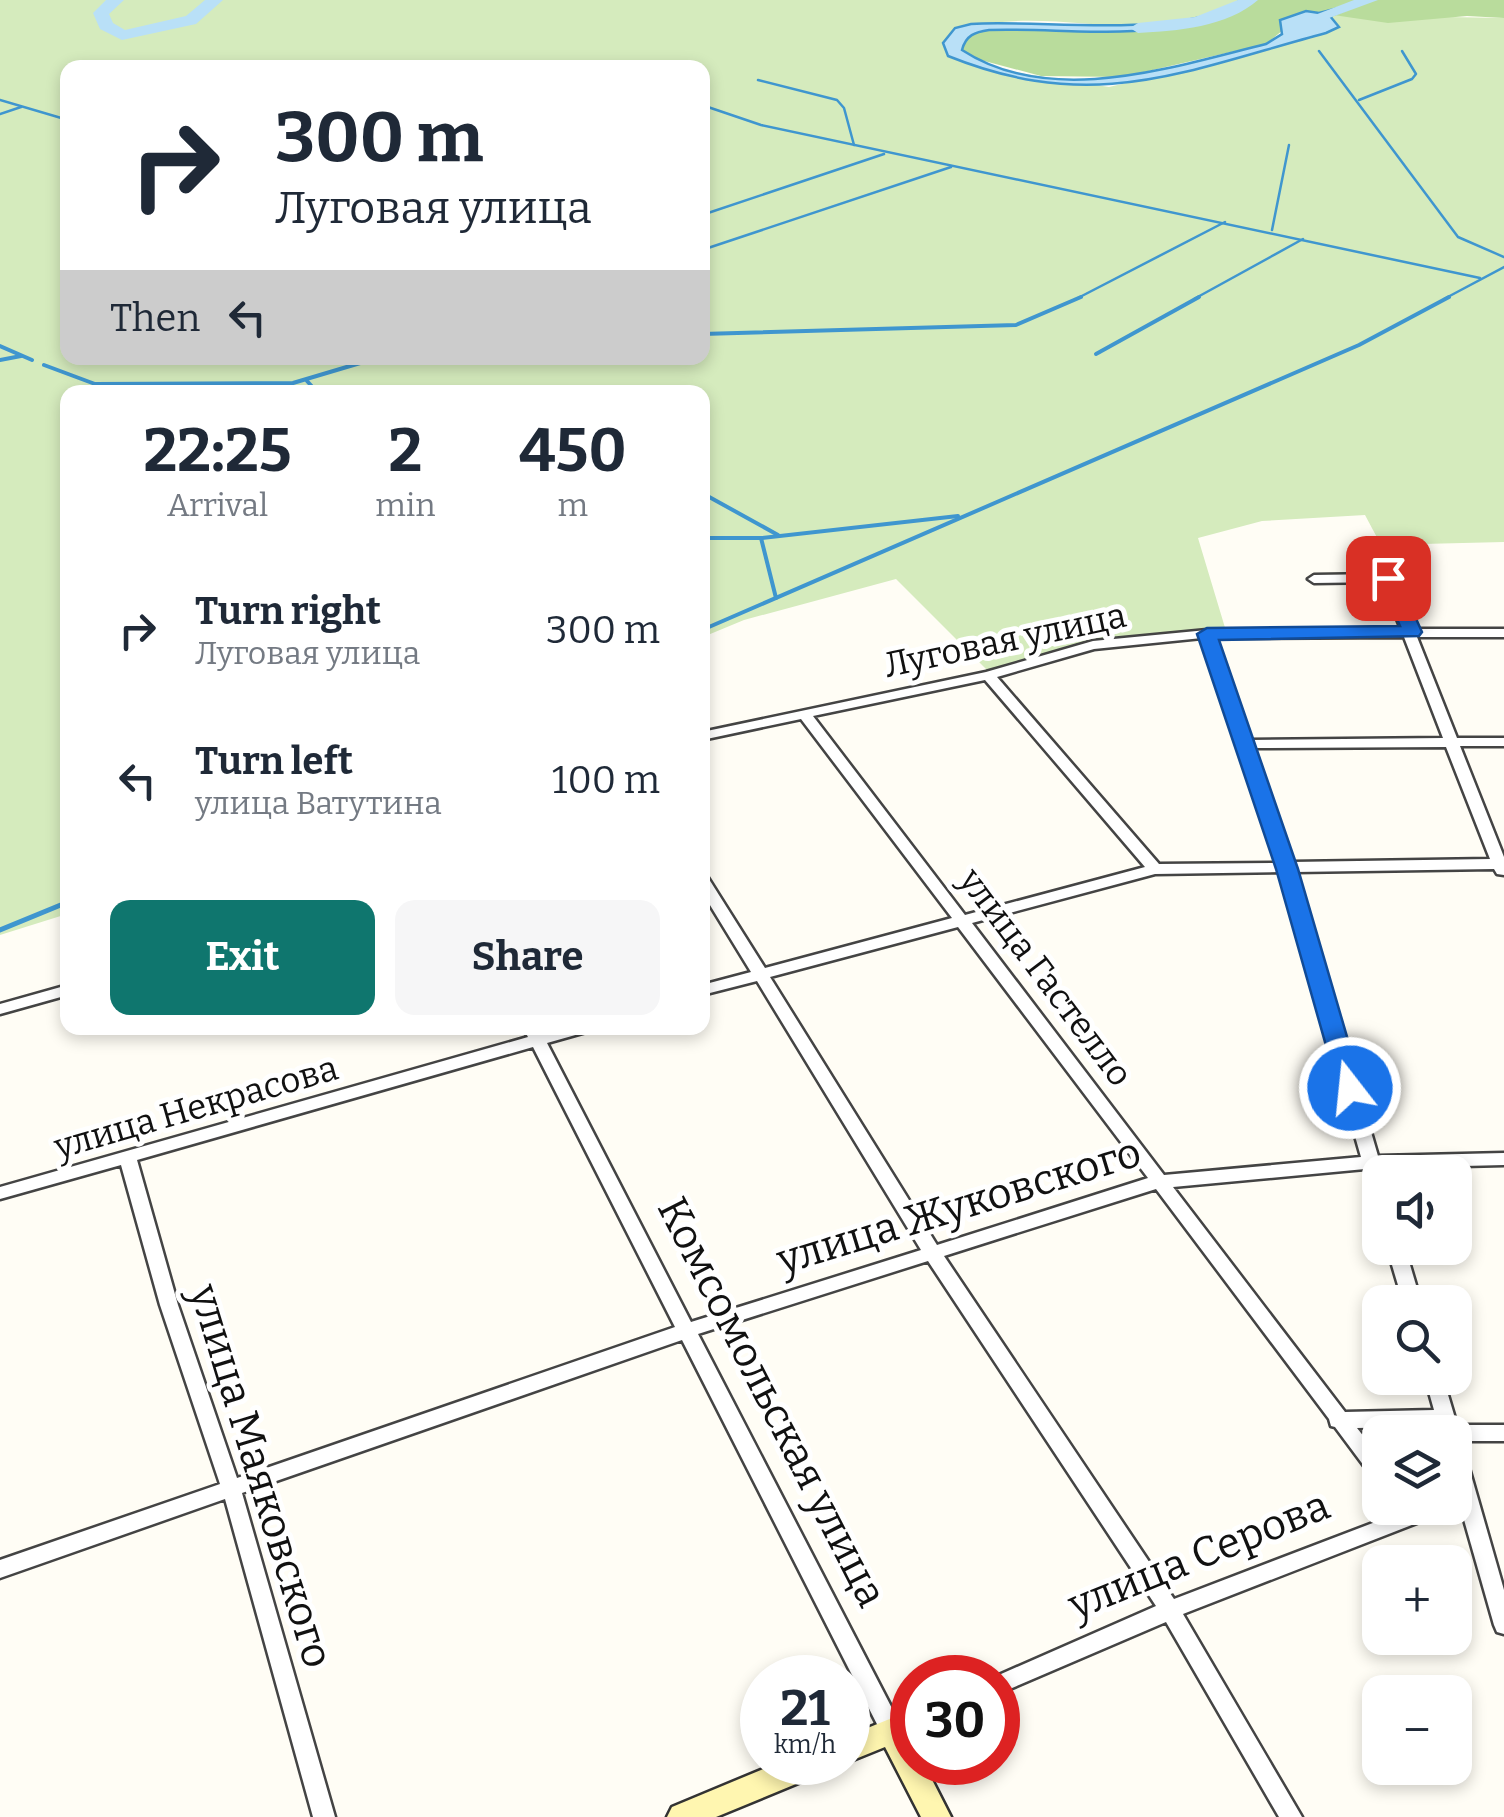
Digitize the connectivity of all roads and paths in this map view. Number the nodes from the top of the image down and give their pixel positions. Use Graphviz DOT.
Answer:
graph roads {
  1 [pos="1378,552"];
  2 [pos="1314,578"];
  3 [pos="1388,578"];
  4 [pos="1412,632"];
  5 [pos="1504,632"];
  6 [pos="1207,634"];
  7 [pos="988,675"];
  8 [pos="804,713"];
  9 [pos="710,734"];
  10 [pos="1450,742"];
  11 [pos="1504,742"];
  12 [pos="1244,744"];
  13 [pos="1503,868"];
  14 [pos="1155,869"];
  15 [pos="1287,869"];
  16 [pos="710,892"];
  17 [pos="964,920"];
  18 [pos="758,972"];
  19 [pos="710,987"];
  20 [pos="60,992"];
  21 [pos="0,1009"];
  22 [pos="532,1035"];
  23 [pos="536,1035"];
  24 [pos="1369,1155"];
  25 [pos="128,1158"];
  26 [pos="1504,1158"];
  27 [pos="1472,1159"];
  28 [pos="1362,1163"];
  29 [pos="1158,1182"];
  30 [pos="0,1193"];
  31 [pos="932,1252"];
  32 [pos="688,1330"];
  33 [pos="1338,1420"];
  34 [pos="1362,1422"];
  35 [pos="1472,1430"];
  36 [pos="1504,1433"];
  37 [pos="1362,1450"];
  38 [pos="232,1491"];
  39 [pos="1382,1525"];
  40 [pos="1469,1525"];
  41 [pos="0,1570"];
  42 [pos="1170,1610"];
  43 [pos="1504,1625"];
  44 [pos="1020,1675"];
  45 [pos="890,1704"];
  46 [pos="759,1785"];
  47 [pos="924,1785"];
  48 [pos="324,1817"];
  49 [pos="682,1817"];
  50 [pos="936,1817"];
  51 [pos="1291,1817"];
  1 -- 3 [label="street"];
  2 -- 3 [label="street"];
  3 -- 4 [label="street"];
  4 -- 5 [label="street, Луговая улица"];
  4 -- 6 [label="street, Луговая улица"];
  4 -- 10 [label="street"];
  6 -- 7 [label="street, Луговая улица"];
  6 -- 12 [label="street"];
  7 -- 8 [label="street, Луговая улица"];
  7 -- 14 [label="street"];
  8 -- 9 [label="street, Луговая улица"];
  8 -- 17 [label="street, улица Гастелло"];
  10 -- 11 [label="street"];
  10 -- 12 [label="street"];
  10 -- 13 [label="street"];
  12 -- 15 [label="street"];
  13 -- 15 [label="street"];
  14 -- 15 [label="street"];
  14 -- 17 [label="street"];
  15 -- 24 [label="street"];
  16 -- 18 [label="street"];
  17 -- 18 [label="street"];
  17 -- 29 [label="street, улица Гастелло"];
  18 -- 19 [label="street"];
  18 -- 31 [label="street"];
  20 -- 21 [label="street"];
  22 -- 25 [label="street, улица Некрасова"];
  23 -- 32 [label="street, Комсомольская улица"];
  25 -- 30 [label="street, улица Некрасова"];
  25 -- 38 [label="street, улица Маяковского"];
  26 -- 27 [label="street, улица Жуковского"];
  28 -- 29 [label="street, улица Жуковского"];
  29 -- 31 [label="street, улица Жуковского"];
  29 -- 33 [label="street, улица Гастелло"];
  31 -- 32 [label="street, улица Жуковского"];
  31 -- 42 [label="street"];
  32 -- 38 [label="street, улица Жуковского"];
  32 -- 45 [label="street, Комсомольская улица"];
  33 -- 34 [label="street"];
  33 -- 37 [label="street, улица Гастелло"];
  35 -- 36 [label="street"];
  38 -- 41 [label="street, улица Жуковского"];
  38 -- 48 [label="street, улица Маяковского"];
  39 -- 42 [label="street, улица Серова"];
  40 -- 43 [label="street"];
  42 -- 44 [label="street, улица Серова"];
  42 -- 51 [label="street"];
  46 -- 49 [label="main road"];
  47 -- 50 [label="main road, Комсомольская улица"];
}
